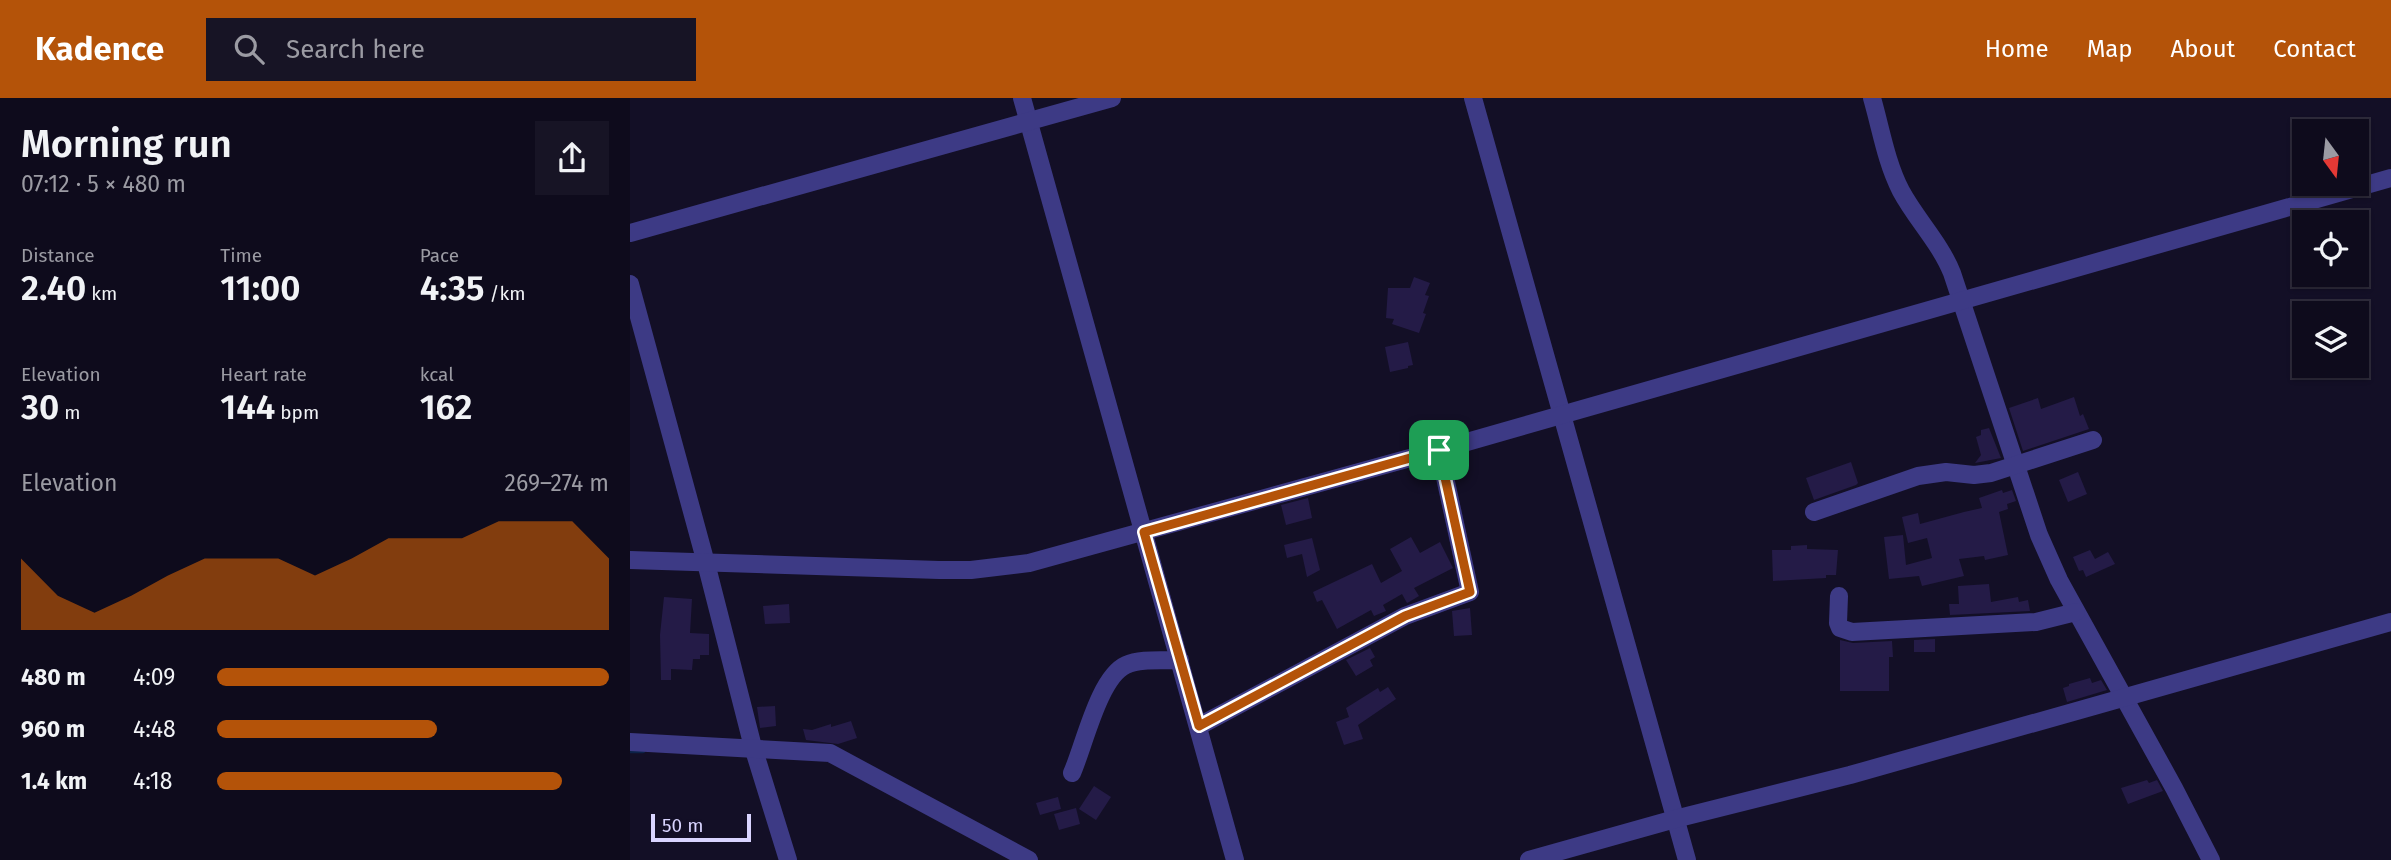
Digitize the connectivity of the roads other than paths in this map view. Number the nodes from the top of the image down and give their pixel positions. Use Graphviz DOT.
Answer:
graph roads {
  1 [pos="1022,98"];
  2 [pos="1112,98"];
  3 [pos="1473,98"];
  4 [pos="1872,98"];
  5 [pos="1029,121"];
  6 [pos="2391,178"];
  7 [pos="630,233"];
  8 [pos="630,284"];
  9 [pos="1962,302"];
  10 [pos="1561,414"];
  11 [pos="2093,440"];
  12 [pos="1439,450"];
  13 [pos="2016,467"];
  14 [pos="1814,512"];
  15 [pos="1144,532"];
  16 [pos="630,560"];
  17 [pos="706,563"];
  18 [pos="1839,596"];
  19 [pos="2076,612"];
  20 [pos="2391,622"];
  21 [pos="1180,660"];
  22 [pos="2123,698"];
  23 [pos="1199,726"];
  24 [pos="630,743"];
  25 [pos="752,747"];
  26 [pos="1072,773"];
  27 [pos="1675,819"];
  28 [pos="788,860"];
  29 [pos="1029,860"];
  30 [pos="1235,860"];
  31 [pos="1529,860"];
  32 [pos="1687,860"];
  33 [pos="2211,860"];
  1 -- 5 [label="street"];
  2 -- 5 [label="street"];
  3 -- 10 [label="street"];
  4 -- 9 [label="street"];
  5 -- 7 [label="street"];
  5 -- 15 [label="street"];
  6 -- 9 [label="street"];
  8 -- 17 [label="street"];
  9 -- 10 [label="street"];
  9 -- 13 [label="street"];
  10 -- 12 [label="street"];
  10 -- 27 [label="street"];
  11 -- 13 [label="street"];
  12 -- 15 [label="street"];
  12 -- 23 [label="street"];
  13 -- 14 [label="street"];
  13 -- 19 [label="street"];
  15 -- 17 [label="street"];
  15 -- 21 [label="street"];
  16 -- 17 [label="street"];
  17 -- 25 [label="street"];
  18 -- 19 [label="street"];
  19 -- 22 [label="street"];
  20 -- 22 [label="street"];
  21 -- 23 [label="street"];
  21 -- 26 [label="street"];
  22 -- 27 [label="street"];
  22 -- 33 [label="street"];
  23 -- 30 [label="street"];
  24 -- 25 [label="street"];
  25 -- 28 [label="street"];
  25 -- 29 [label="street"];
  27 -- 31 [label="street"];
  27 -- 32 [label="street"];
}
